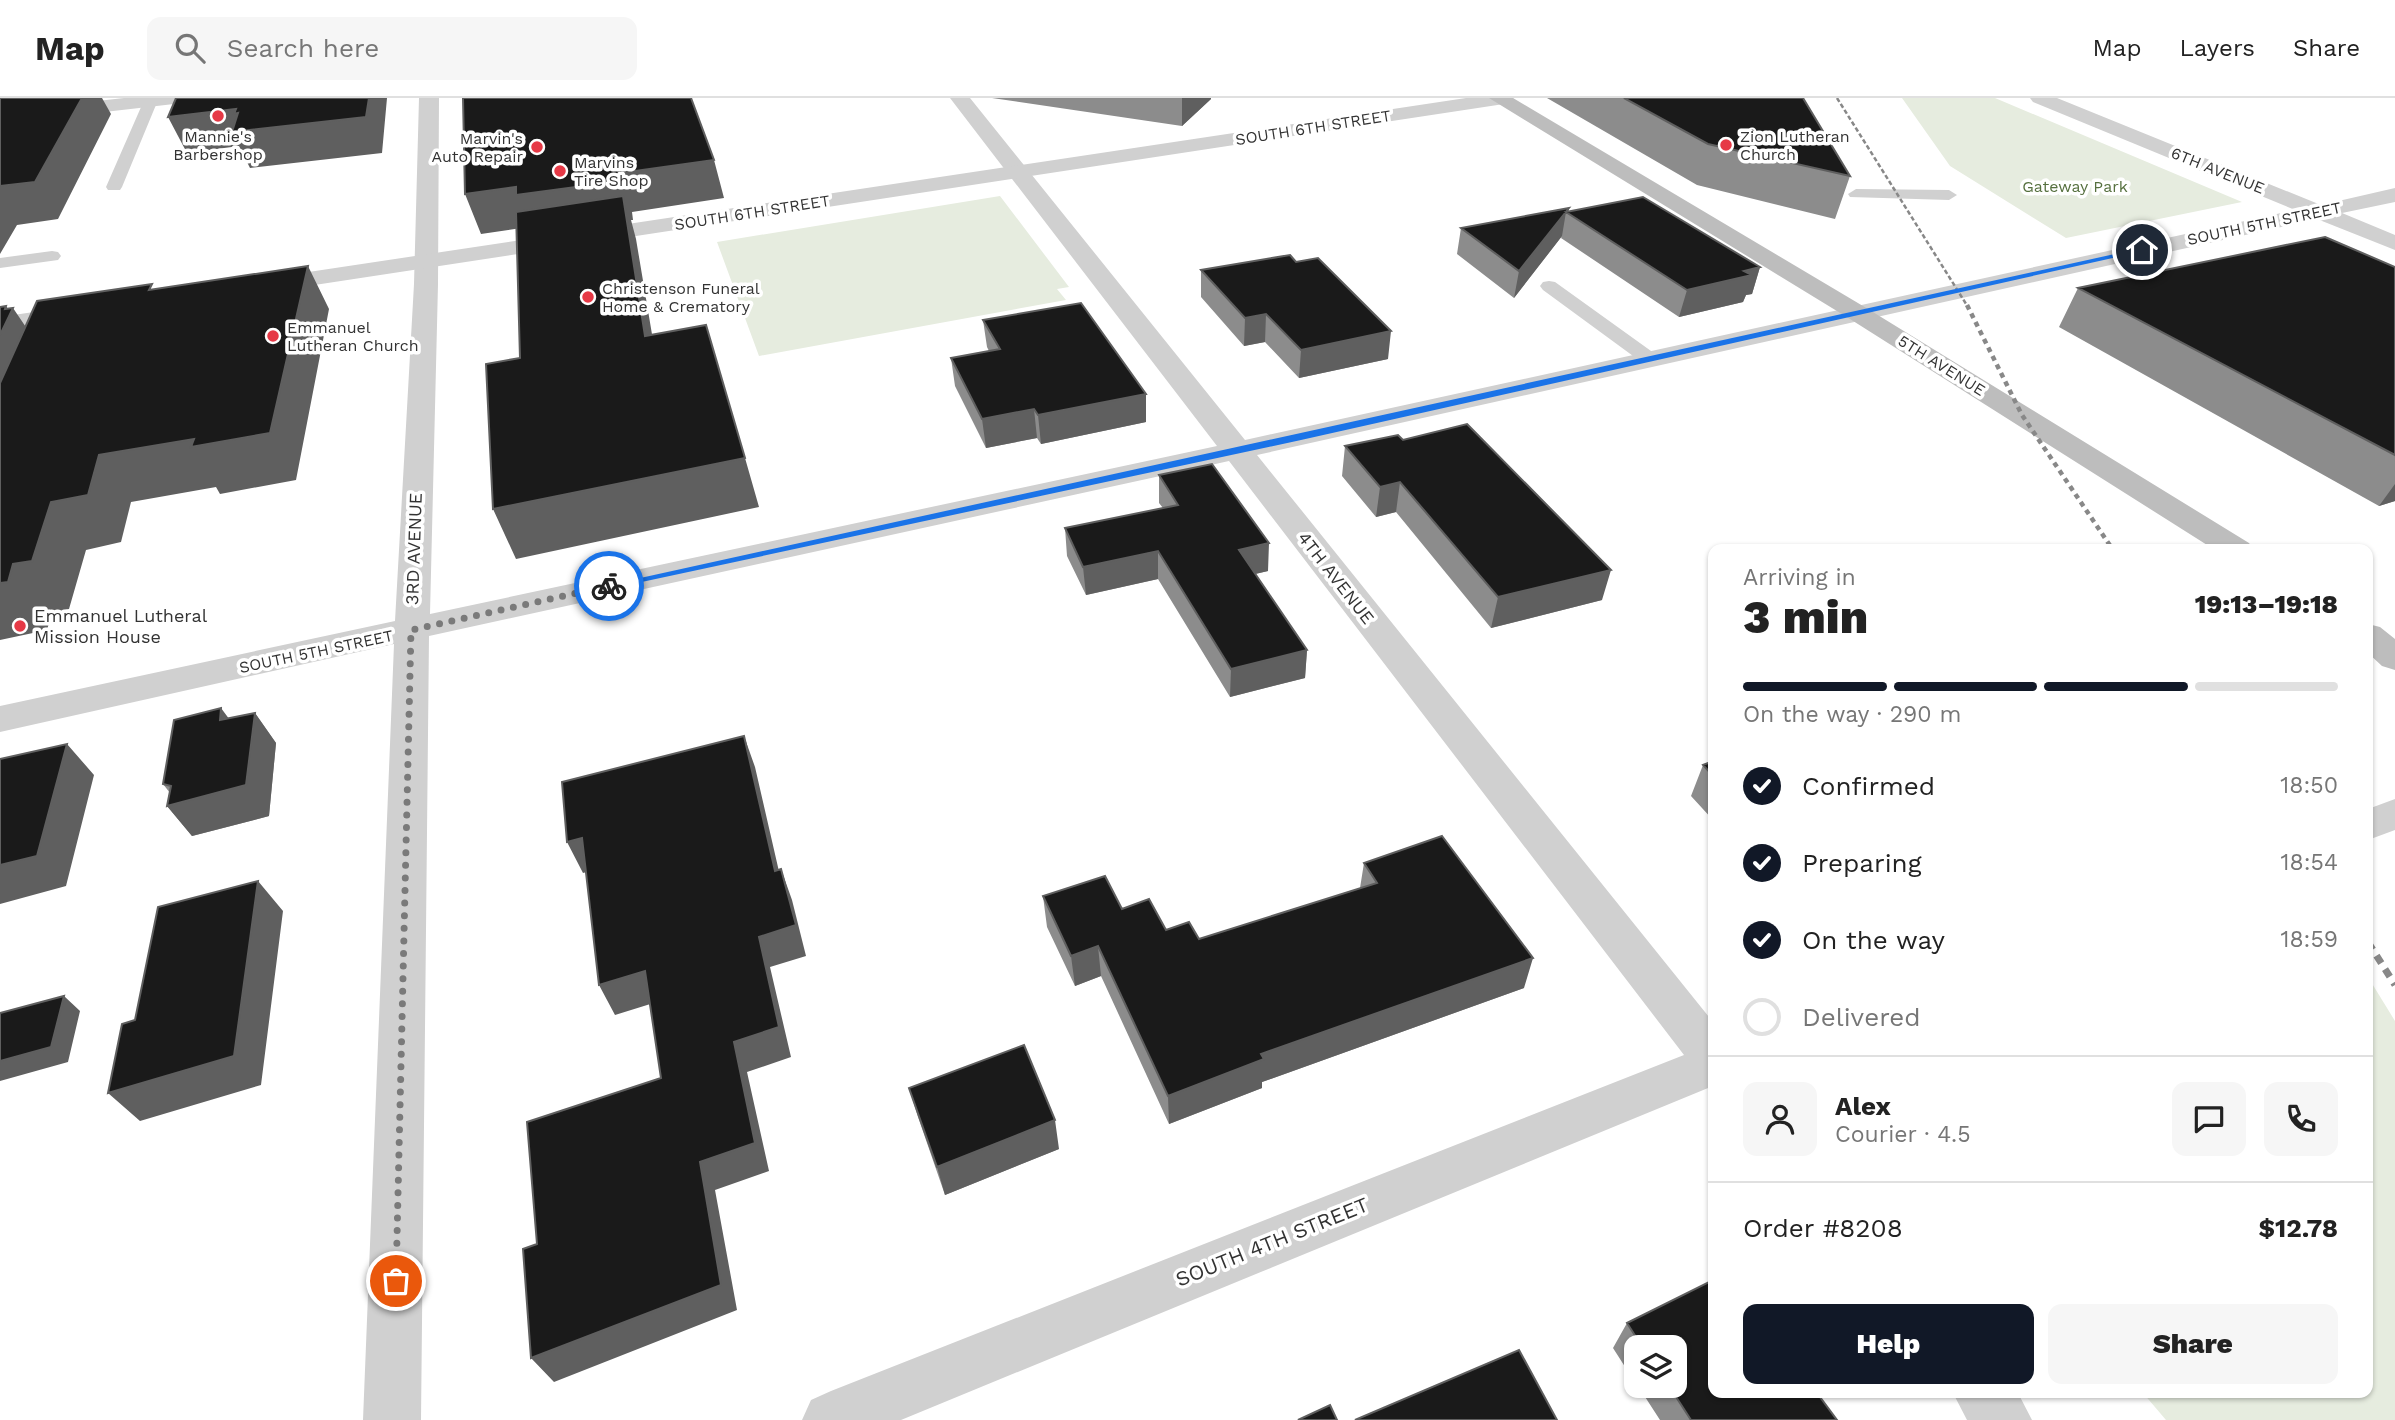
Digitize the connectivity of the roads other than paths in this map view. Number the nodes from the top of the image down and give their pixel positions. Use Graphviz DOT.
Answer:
graph roads {
  1 [pos="174,98"];
  2 [pos="429,98"];
  3 [pos="960,98"];
  4 [pos="1501,98"];
  5 [pos="2040,98"];
  6 [pos="161,99"];
  7 [pos="0,118"];
  8 [pos="1019,171"];
  9 [pos="114,187"];
  10 [pos="1856,194"];
  11 [pos="1949,195"];
  12 [pos="2395,195"];
  13 [pos="2318,211"];
  14 [pos="2395,243"];
  15 [pos="52,256"];
  16 [pos="426,261"];
  17 [pos="0,263"];
  18 [pos="1549,286"];
  19 [pos="242,289"];
  20 [pos="107,309"];
  21 [pos="1859,314"];
  22 [pos="66,315"];
  23 [pos="0,325"];
  24 [pos="57,338"];
  25 [pos="1651,359"];
  26 [pos="1236,451"];
  27 [pos="2228,544"];
  28 [pos="411,630"];
  29 [pos="2373,639"];
  30 [pos="2395,658"];
  31 [pos="0,719"];
  32 [pos="2395,814"];
  33 [pos="2373,823"];
  34 [pos="1708,1051"];
  35 [pos="1708,1067"];
  36 [pos="1986,1398"];
  37 [pos="392,1420"];
  38 [pos="831,1420"];
  39 [pos="2003,1420"];
  1 -- 6 [label="street"];
  2 -- 16 [label="street, 3RD AVENUE"];
  3 -- 8 [label="street, 4TH AVENUE"];
  4 -- 8 [label="street, SOUTH 6TH STREET"];
  4 -- 21 [label="main road, 5TH AVENUE"];
  5 -- 13 [label="street, 6TH AVENUE"];
  6 -- 7 [label="street"];
  6 -- 9 [label="lane"];
  8 -- 16 [label="street, SOUTH 6TH STREET"];
  8 -- 26 [label="street, 4TH AVENUE"];
  10 -- 11 [label="lane"];
  12 -- 13 [label="street, SOUTH 5TH STREET"];
  13 -- 14 [label="street, 6TH AVENUE"];
  13 -- 21 [label="street, SOUTH 5TH STREET"];
  15 -- 17 [label="lane"];
  16 -- 19 [label="street, SOUTH 6TH STREET"];
  16 -- 28 [label="street, 3RD AVENUE"];
  18 -- 25 [label="lane"];
  20 -- 22 [label="street"];
  21 -- 25 [label="street, SOUTH 5TH STREET"];
  21 -- 27 [label="main road, 5TH AVENUE"];
  22 -- 23 [label="street"];
  22 -- 24 [label="lane"];
  25 -- 26 [label="street, SOUTH 5TH STREET"];
  26 -- 28 [label="street, SOUTH 5TH STREET"];
  26 -- 34 [label="street, 4TH AVENUE"];
  28 -- 31 [label="street, SOUTH 5TH STREET"];
  28 -- 37 [label="street, 3RD AVENUE"];
  29 -- 30 [label="main road"];
  32 -- 33 [label="street"];
  35 -- 38 [label="street, SOUTH 4TH STREET"];
  36 -- 39 [label="street"];
}
